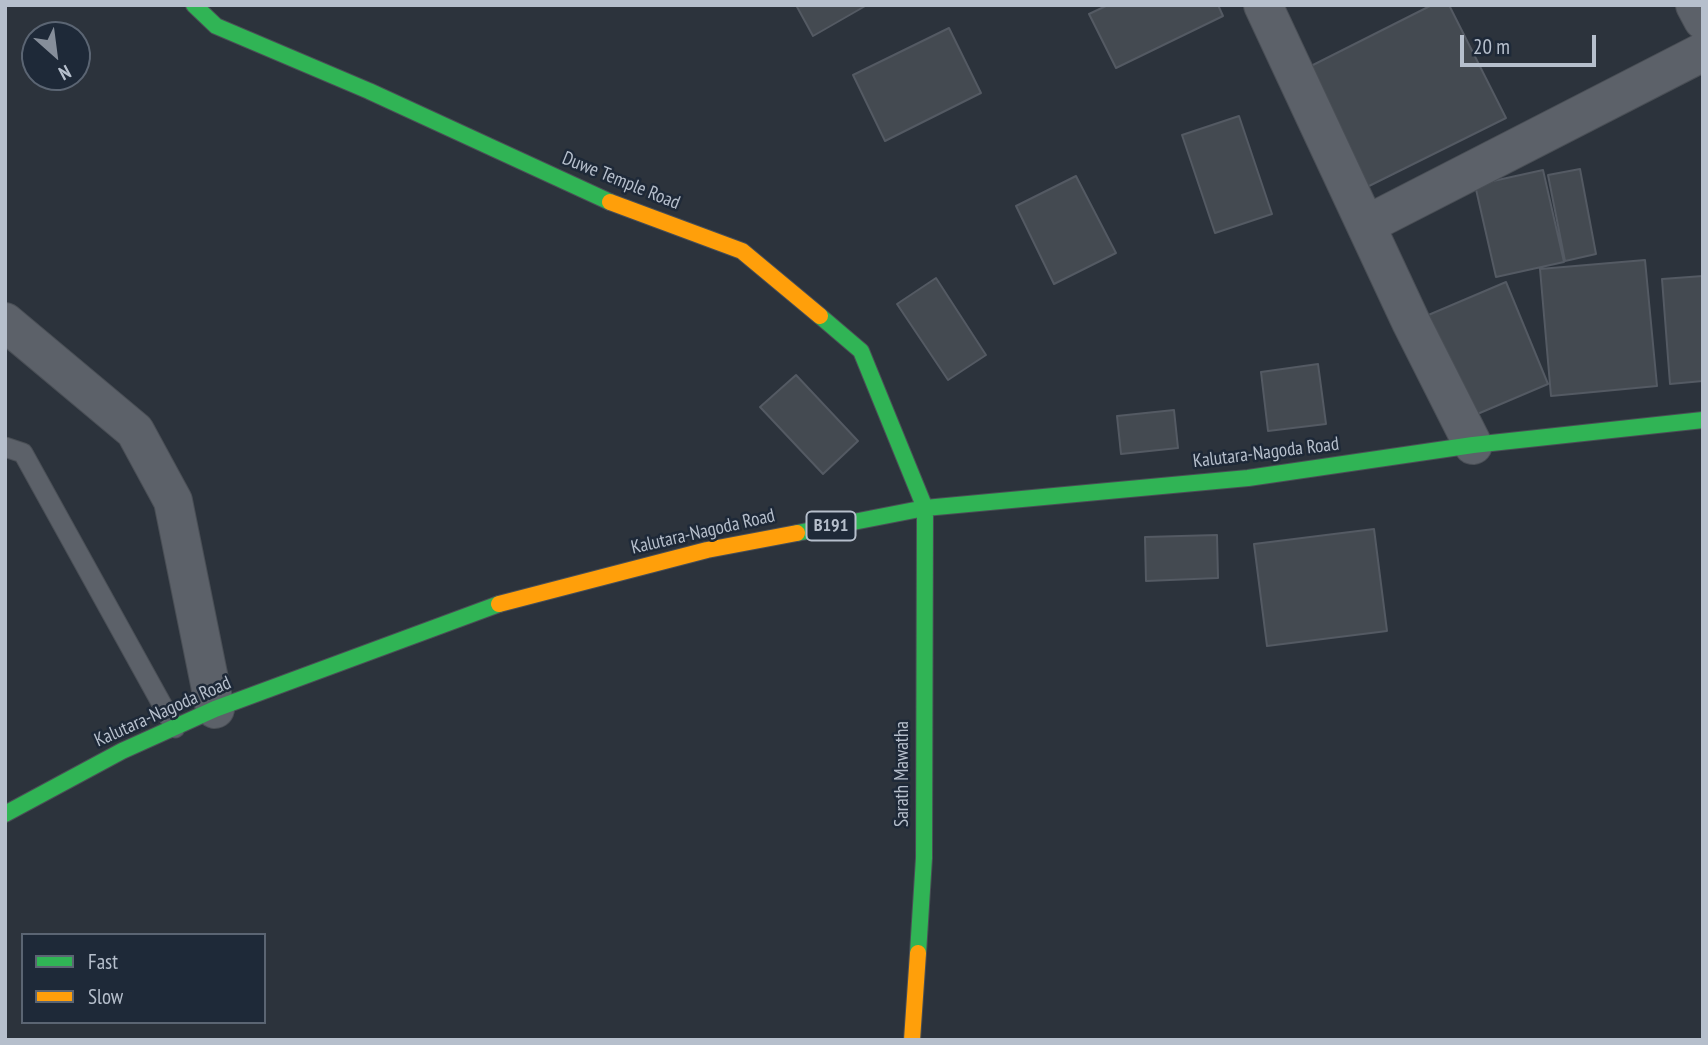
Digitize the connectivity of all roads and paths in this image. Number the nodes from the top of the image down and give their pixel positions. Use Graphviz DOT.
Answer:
graph roads {
  1 [pos="194,5"];
  2 [pos="1263,5"];
  3 [pos="1695,5"];
  4 [pos="1703,20"];
  5 [pos="1703,51"];
  6 [pos="1366,225"];
  7 [pos="5,322"];
  8 [pos="1703,420"];
  9 [pos="1472,444"];
  10 [pos="5,447"];
  11 [pos="925,508"];
  12 [pos="215,709"];
  13 [pos="175,728"];
  14 [pos="5,814"];
  15 [pos="912,1040"];
  1 -- 11 [label="main road, Duwe Temple Road"];
  2 -- 6 [label="street"];
  3 -- 4 [label="street"];
  5 -- 6 [label="street"];
  6 -- 9 [label="street"];
  7 -- 12 [label="street"];
  8 -- 9 [label="main road, Kalutara-Nagoda Road / B191"];
  9 -- 11 [label="main road, Kalutara-Nagoda Road / B191"];
  10 -- 13 [label="lane"];
  11 -- 12 [label="main road, Kalutara-Nagoda Road / B191"];
  11 -- 15 [label="main road, Sarath Mawatha"];
  12 -- 13 [label="main road, Kalutara-Nagoda Road / B191"];
  13 -- 14 [label="main road, Kalutara-Nagoda Road / B191"];
}
